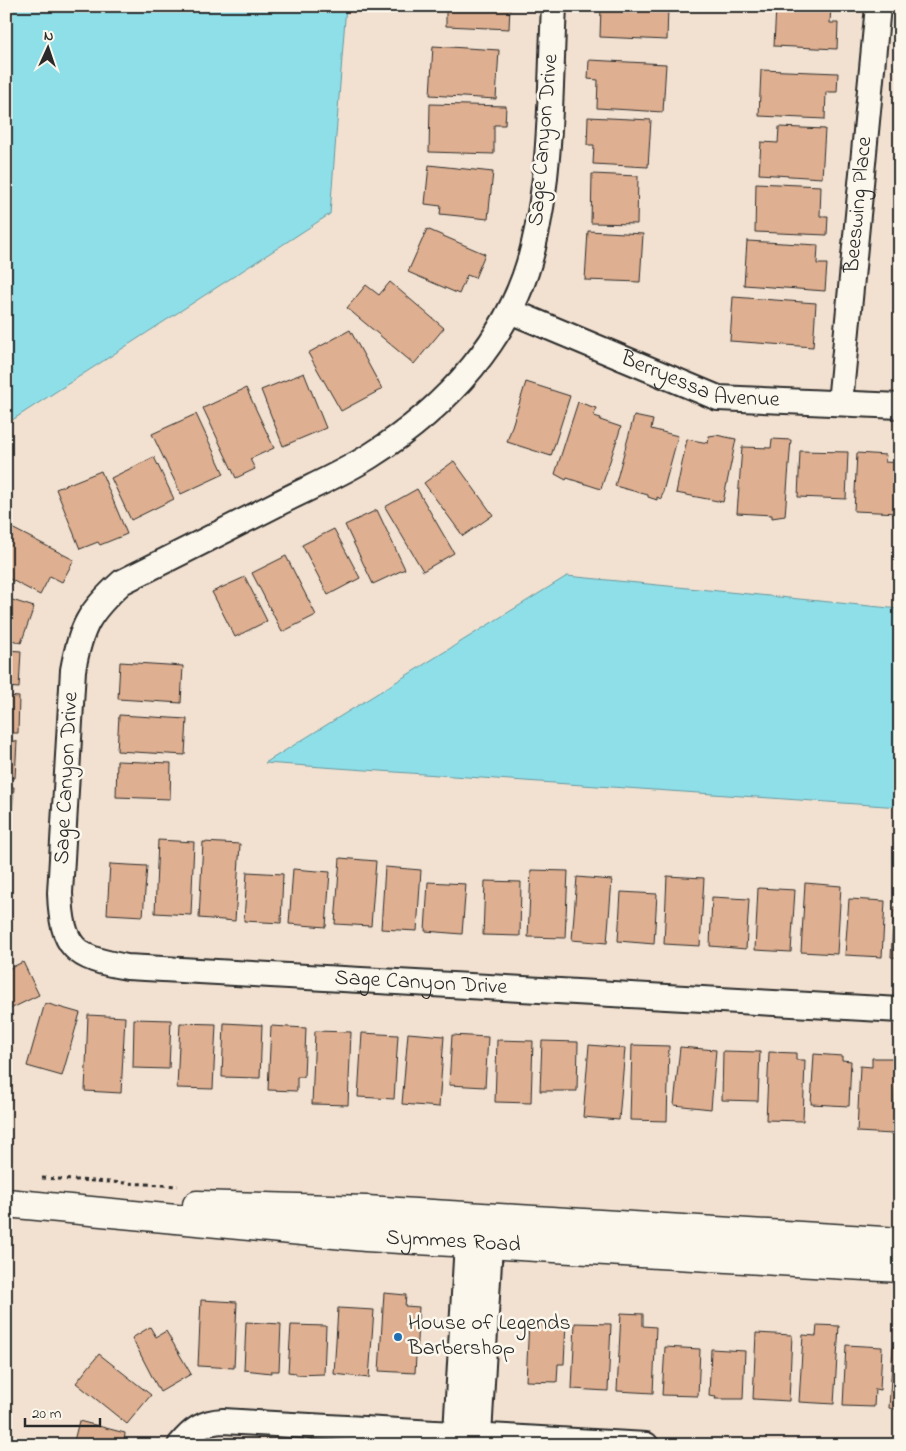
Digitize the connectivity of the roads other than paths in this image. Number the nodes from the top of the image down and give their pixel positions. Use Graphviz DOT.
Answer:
graph roads {
  1 [pos="554,6"];
  2 [pos="878,6"];
  3 [pos="510,311"];
  4 [pos="840,403"];
  5 [pos="900,406"];
  6 [pos="900,1010"];
  7 [pos="6,1202"];
  8 [pos="480,1217"];
  9 [pos="900,1242"];
  10 [pos="479,1243"];
  11 [pos="900,1268"];
  12 [pos="456,1433"];
  13 [pos="479,1435"];
  14 [pos="180,1445"];
  15 [pos="646,1445"];
  1 -- 3 [label="street, Sage Canyon Drive"];
  2 -- 4 [label="street, Beeswing Place"];
  3 -- 4 [label="street, Berryessa Avenue"];
  3 -- 6 [label="street, Sage Canyon Drive"];
  4 -- 5 [label="street, Berryessa Avenue"];
  7 -- 8 [label="street, Symmes Road"];
  7 -- 10 [label="street, Symmes Road"];
  8 -- 9 [label="street, Symmes Road"];
  8 -- 10 [label="street"];
  10 -- 11 [label="street, Symmes Road"];
  10 -- 12 [label="street"];
  10 -- 13 [label="street"];
  12 -- 13 [label="street"];
  12 -- 14 [label="street"];
  13 -- 15 [label="street"];
}
